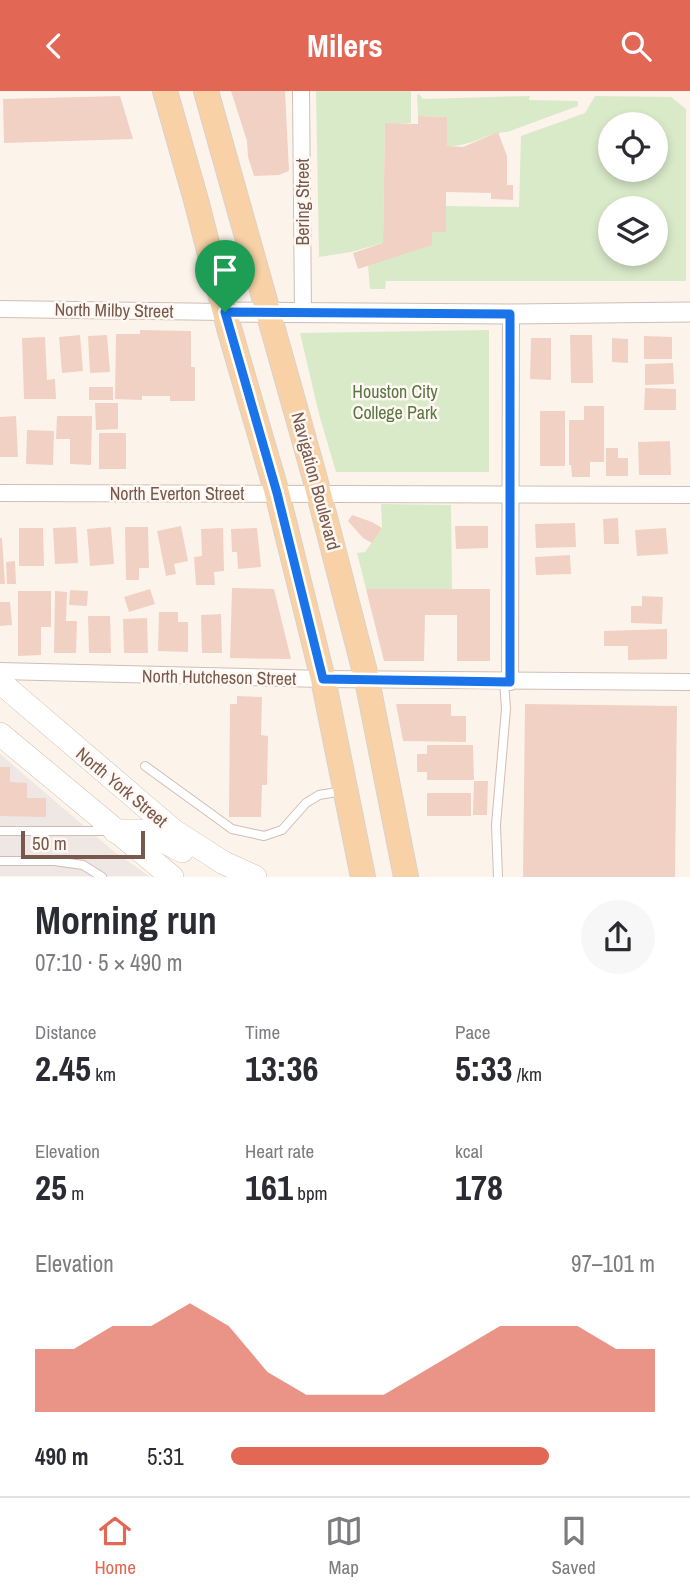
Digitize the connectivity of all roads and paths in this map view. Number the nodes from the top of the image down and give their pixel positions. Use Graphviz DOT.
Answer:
graph roads {
  1 [pos="165,91"];
  2 [pos="206,91"];
  3 [pos="302,91"];
  4 [pos="0,309"];
  5 [pos="225,312"];
  6 [pos="690,312"];
  7 [pos="270,314"];
  8 [pos="303,314"];
  9 [pos="510,314"];
  10 [pos="0,493"];
  11 [pos="277,493"];
  12 [pos="319,493"];
  13 [pos="509,495"];
  14 [pos="690,495"];
  15 [pos="0,671"];
  16 [pos="323,679"];
  17 [pos="367,680"];
  18 [pos="507,682"];
  19 [pos="0,683"];
  20 [pos="690,683"];
  21 [pos="0,700"];
  22 [pos="0,734"];
  23 [pos="91,761"];
  24 [pos="145,766"];
  25 [pos="345,790"];
  26 [pos="0,831"];
  27 [pos="115,831"];
  28 [pos="0,861"];
  29 [pos="253,876"];
  30 [pos="102,877"];
  31 [pos="173,877"];
  32 [pos="363,877"];
  33 [pos="406,877"];
  34 [pos="498,877"];
  1 -- 5 [label="main road"];
  2 -- 7 [label="main road, Navigation Boulevard"];
  3 -- 8 [label="street, Bering Street"];
  4 -- 5 [label="street, North Milby Street"];
  5 -- 7 [label="street, North Milby Street"];
  5 -- 11 [label="main road"];
  6 -- 9 [label="street, North Milby Street"];
  7 -- 8 [label="street, North Milby Street"];
  7 -- 12 [label="main road, Navigation Boulevard"];
  8 -- 9 [label="street, North Milby Street"];
  9 -- 13 [label="street"];
  10 -- 11 [label="street, North Everton Street"];
  11 -- 12 [label="street, North Everton Street"];
  11 -- 16 [label="main road"];
  12 -- 13 [label="street, North Everton Street"];
  12 -- 17 [label="main road, Navigation Boulevard"];
  13 -- 14 [label="street, North Everton Street"];
  13 -- 18 [label="street"];
  15 -- 16 [label="street, North Hutcheson Street"];
  16 -- 17 [label="street, North Hutcheson Street"];
  16 -- 25 [label="main road"];
  17 -- 18 [label="street, North Hutcheson Street"];
  17 -- 33 [label="main road, Navigation Boulevard"];
  18 -- 20 [label="street, North Hutcheson Street"];
  18 -- 34 [label="lane"];
  19 -- 23 [label="main road, North York Street"];
  21 -- 23 [label="main road"];
  22 -- 27 [label="main road"];
  23 -- 29 [label="main road, North York Street"];
  24 -- 25 [label="lane"];
  25 -- 32 [label="main road"];
  26 -- 27 [label="lane"];
  27 -- 29 [label="main road"];
  27 -- 31 [label="main road"];
  28 -- 30 [label="lane"];
}
